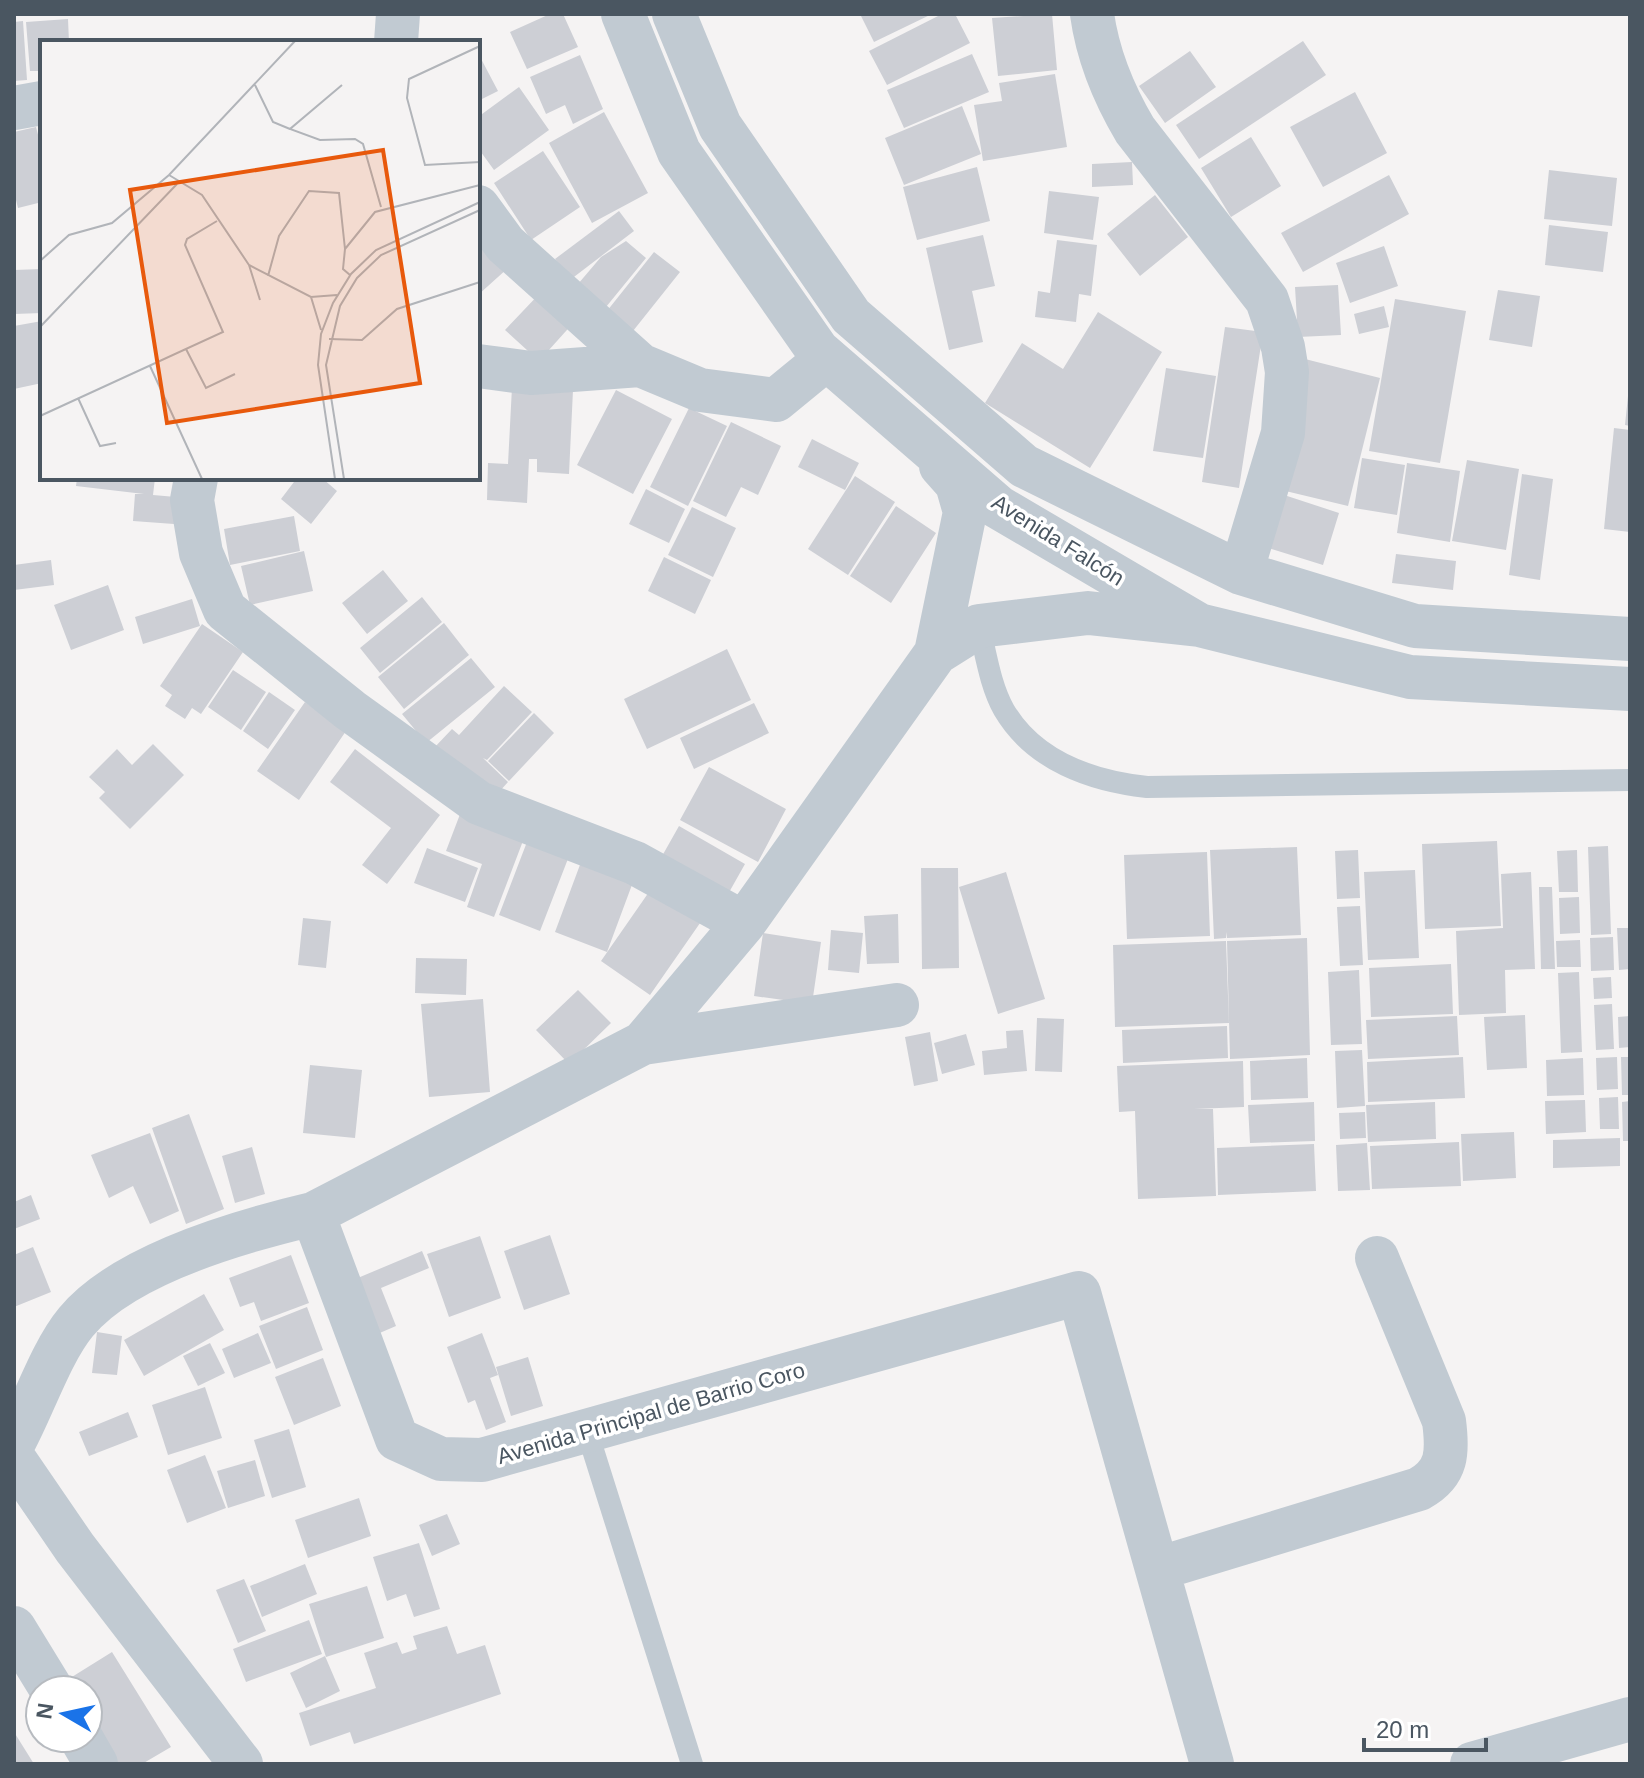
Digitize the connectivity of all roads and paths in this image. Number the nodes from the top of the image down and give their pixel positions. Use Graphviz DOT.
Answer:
graph roads {
  1 [pos="398,14"];
  2 [pos="623,14"];
  3 [pos="674,14"];
  4 [pos="1092,14"];
  5 [pos="396,40"];
  6 [pos="40,103"];
  7 [pos="14,108"];
  8 [pos="480,210"];
  9 [pos="826,359"];
  10 [pos="640,365"];
  11 [pos="480,366"];
  12 [pos="904,426"];
  13 [pos="196,480"];
  14 [pos="1241,573"];
  15 [pos="1199,625"];
  16 [pos="979,626"];
  17 [pos="1630,639"];
  18 [pos="936,653"];
  19 [pos="1630,689"];
  20 [pos="1630,780"];
  21 [pos="744,923"];
  22 [pos="897,1005"];
  23 [pos="643,1043"];
  24 [pos="313,1214"];
  25 [pos="1377,1258"];
  26 [pos="587,1431"];
  27 [pos="14,1442"];
  28 [pos="14,1459"];
  29 [pos="1157,1569"];
  30 [pos="14,1628"];
  31 [pos="42,1674"];
  32 [pos="1630,1719"];
  33 [pos="241,1764"];
  34 [pos="692,1764"];
  35 [pos="1212,1764"];
  36 [pos="1472,1764"];
  1 -- 5 [label="street"];
  2 -- 9 [label="street, Avenida Falcón"];
  3 -- 14 [label="street, Avenida Falcón"];
  4 -- 14 [label="street"];
  6 -- 7 [label="street"];
  8 -- 10 [label="street"];
  9 -- 10 [label="street"];
  9 -- 12 [label="street, Avenida Falcón"];
  10 -- 11 [label="street"];
  12 -- 15 [label="street, Avenida Falcón"];
  12 -- 18 [label="street"];
  13 -- 21 [label="street"];
  14 -- 17 [label="street, Avenida Falcón"];
  15 -- 16 [label="street"];
  15 -- 19 [label="street, Avenida Falcón"];
  16 -- 18 [label="street"];
  16 -- 20 [label="lane"];
  18 -- 21 [label="street"];
  21 -- 23 [label="street"];
  22 -- 23 [label="street"];
  23 -- 24 [label="street"];
  24 -- 26 [label="street, Avenida Principal de Barrio Coro"];
  24 -- 27 [label="street"];
  25 -- 29 [label="street"];
  26 -- 29 [label="street, Avenida Principal de Barrio Coro"];
  26 -- 34 [label="lane"];
  28 -- 33 [label="street"];
  29 -- 35 [label="street, Avenida Principal de Barrio Coro"];
  30 -- 31 [label="street"];
  32 -- 36 [label="street"];
}
